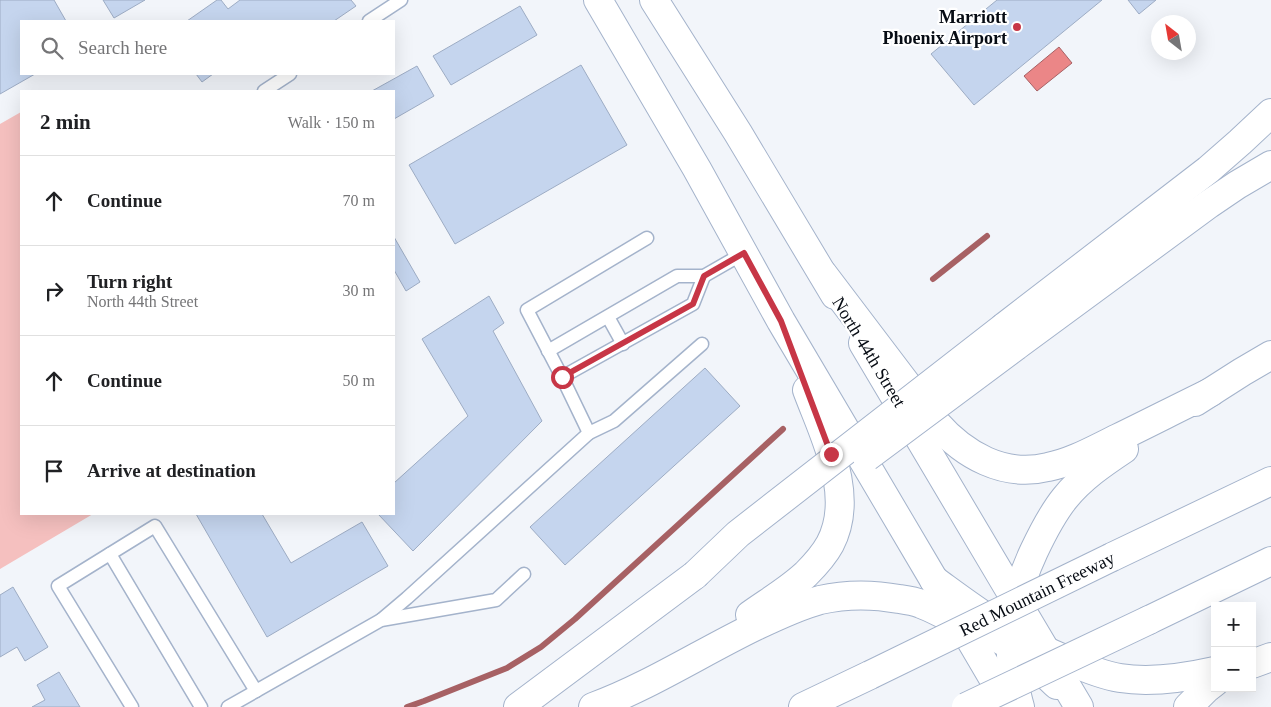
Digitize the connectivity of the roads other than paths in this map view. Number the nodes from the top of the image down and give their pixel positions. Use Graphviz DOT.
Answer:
graph roads {
  1 [pos="401,0"];
  2 [pos="598,0"];
  3 [pos="616,0"];
  4 [pos="654,0"];
  5 [pos="371,20"];
  6 [pos="613,27"];
  7 [pos="288,75"];
  8 [pos="266,90"];
  9 [pos="1271,113"];
  10 [pos="1271,165"];
  11 [pos="647,238"];
  12 [pos="744,253"];
  13 [pos="822,274"];
  14 [pos="704,276"];
  15 [pos="608,317"];
  16 [pos="781,321"];
  17 [pos="1010,336"];
  18 [pos="623,344"];
  19 [pos="702,344"];
  20 [pos="548,351"];
  21 [pos="1271,355"];
  22 [pos="562,377"];
  23 [pos="1211,392"];
  24 [pos="589,433"];
  25 [pos="1271,481"];
  26 [pos="983,545"];
  27 [pos="110,554"];
  28 [pos="1271,561"];
  29 [pos="524,574"];
  30 [pos="934,580"];
  31 [pos="1016,600"];
  32 [pos="381,620"];
  33 [pos="960,622"];
  34 [pos="1006,636"];
  35 [pos="1046,650"];
  36 [pos="1271,657"];
  37 [pos="1256,662"];
  38 [pos="1211,672"];
  39 [pos="660,677"];
  40 [pos="1211,685"];
  41 [pos="256,691"];
  42 [pos="993,694"];
  43 [pos="132,707"];
  44 [pos="201,707"];
  45 [pos="228,707"];
  46 [pos="518,707"];
  47 [pos="593,707"];
  48 [pos="803,707"];
  49 [pos="966,707"];
  50 [pos="1010,707"];
  51 [pos="1020,707"];
  52 [pos="1079,707"];
  53 [pos="1188,707"];
  1 -- 5 [label="lane"];
  2 -- 6 [label="main road"];
  3 -- 6 [label="main road"];
  4 -- 13 [label="main road, North 44th Street"];
  6 -- 12 [label="main road"];
  7 -- 8 [label="lane"];
  9 -- 17 [label="main road"];
  10 -- 17 [label="main road"];
  11 -- 20 [label="lane"];
  12 -- 14 [label="lane"];
  12 -- 16 [label="main road"];
  13 -- 23 [label="main road"];
  13 -- 26 [label="main road, North 44th Street"];
  14 -- 15 [label="lane"];
  14 -- 18 [label="lane"];
  15 -- 18 [label="lane"];
  15 -- 20 [label="lane"];
  16 -- 30 [label="main road"];
  16 -- 39 [label="main road"];
  17 -- 46 [label="main road, bridge"];
  18 -- 22 [label="lane"];
  19 -- 24 [label="lane"];
  20 -- 22 [label="lane"];
  21 -- 23 [label="main road"];
  22 -- 24 [label="lane"];
  23 -- 31 [label="main road"];
  24 -- 32 [label="lane"];
  25 -- 48 [label="main road, Red Mountain Freeway, bridge"];
  26 -- 31 [label="main road, North 44th Street"];
  26 -- 34 [label="main road"];
  27 -- 41 [label="lane"];
  27 -- 43 [label="lane"];
  27 -- 44 [label="lane"];
  28 -- 49 [label="main road, bridge"];
  29 -- 32 [label="lane"];
  30 -- 33 [label="main road"];
  30 -- 34 [label="main road"];
  31 -- 34 [label="main road"];
  31 -- 35 [label="main road, North 44th Street"];
  32 -- 41 [label="lane"];
  33 -- 34 [label="main road"];
  33 -- 39 [label="main road"];
  33 -- 42 [label="main road"];
  34 -- 35 [label="main road"];
  34 -- 42 [label="main road"];
  34 -- 51 [label="main road"];
  34 -- 52 [label="main road"];
  35 -- 38 [label="main road"];
  35 -- 52 [label="main road, North 44th Street"];
  36 -- 37 [label="main road"];
  39 -- 47 [label="main road"];
  40 -- 53 [label="main road"];
  41 -- 45 [label="lane"];
  42 -- 50 [label="main road"];
}
